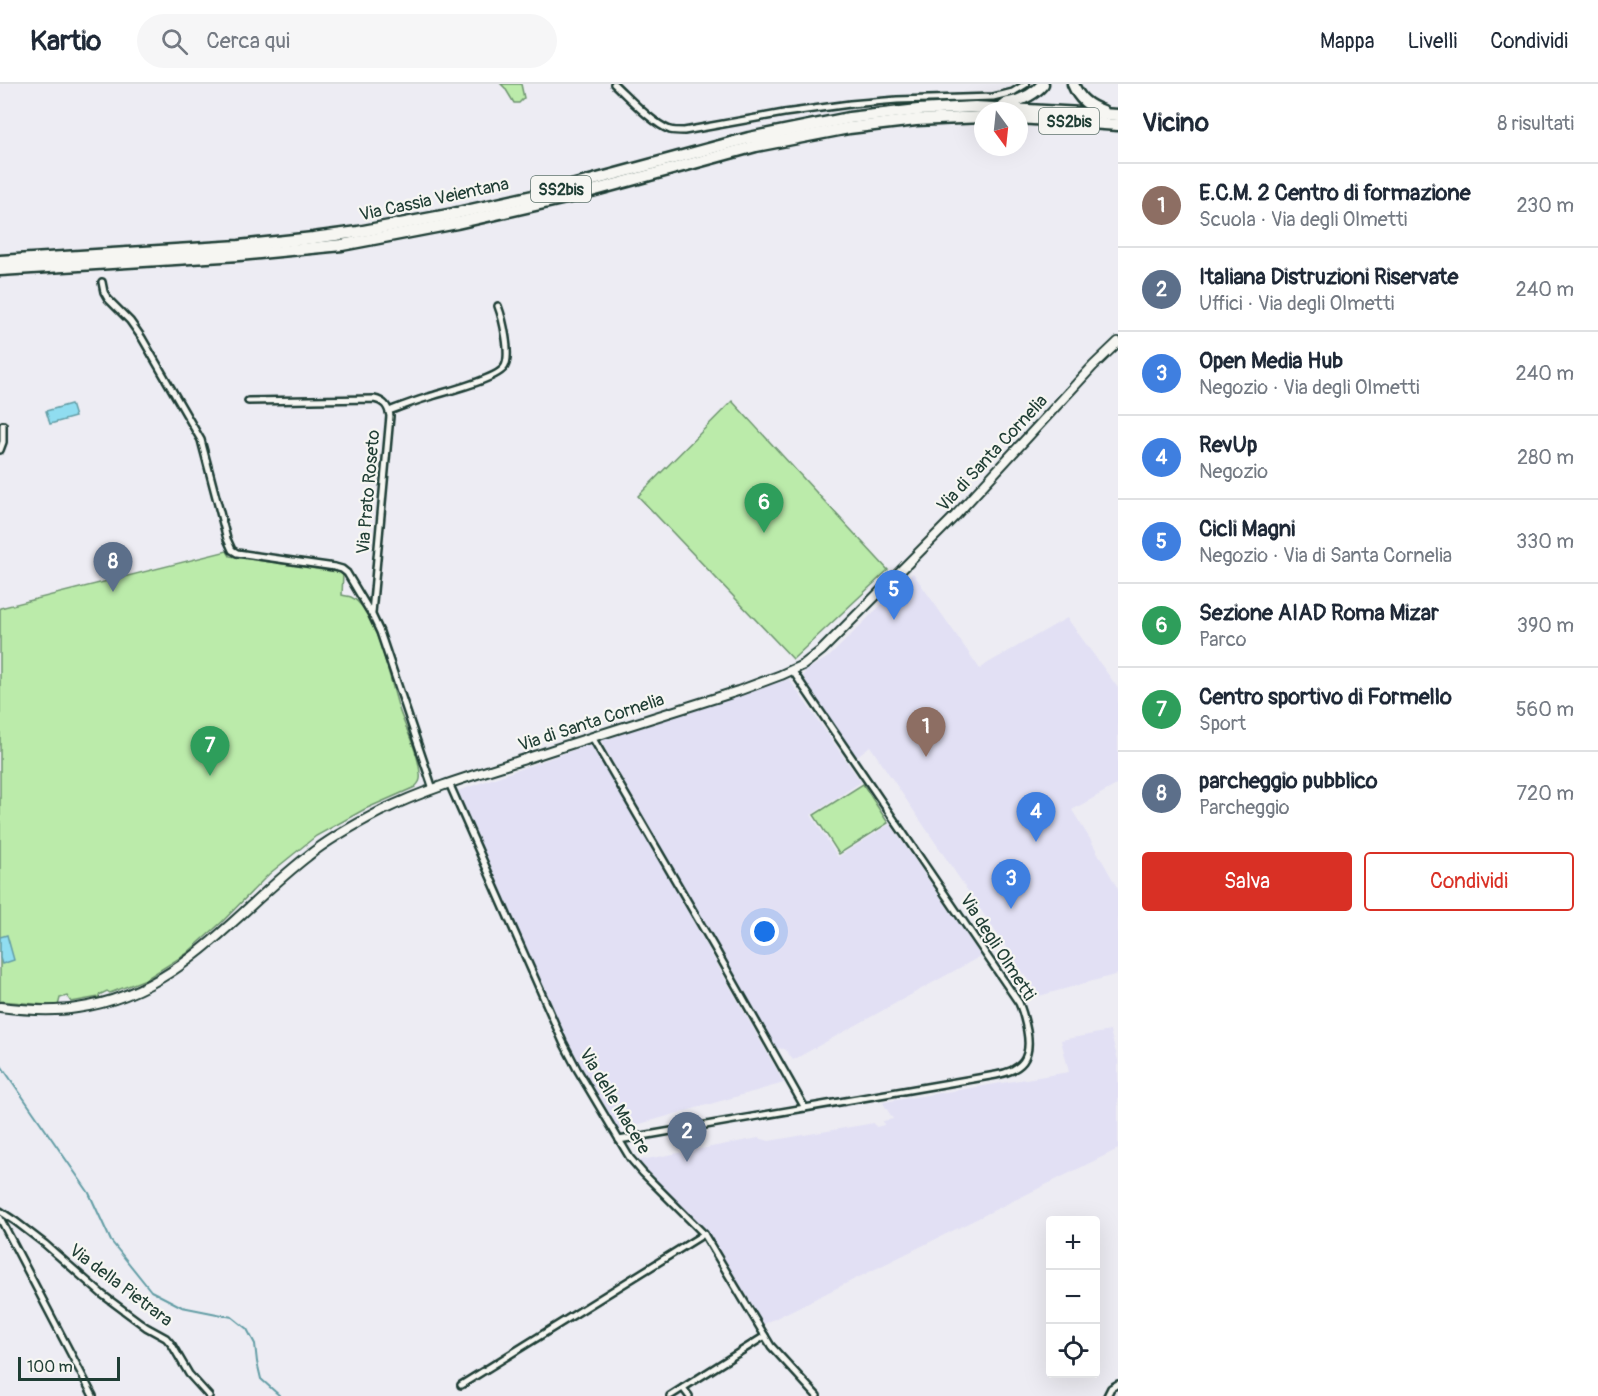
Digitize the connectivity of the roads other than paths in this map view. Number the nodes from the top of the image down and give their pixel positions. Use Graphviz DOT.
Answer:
graph roads {
  1 [pos="614,84"];
  2 [pos="1026,84"];
  3 [pos="1043,84"];
  4 [pos="1073,84"];
  5 [pos="1012,102"];
  6 [pos="974,107"];
  7 [pos="1028,110"];
  8 [pos="1118,115"];
  9 [pos="974,117"];
  10 [pos="1028,119"];
  11 [pos="1118,125"];
  12 [pos="0,261"];
  13 [pos="0,270"];
  14 [pos="102,282"];
  15 [pos="498,306"];
  16 [pos="1118,342"];
  17 [pos="248,401"];
  18 [pos="389,411"];
  19 [pos="3,425"];
  20 [pos="0,450"];
  21 [pos="372,615"];
  22 [pos="792,670"];
  23 [pos="592,737"];
  24 [pos="449,783"];
  25 [pos="433,789"];
  26 [pos="0,1007"];
  27 [pos="805,1108"];
  28 [pos="619,1140"];
  29 [pos="0,1211"];
  30 [pos="0,1218"];
  31 [pos="704,1234"];
  32 [pos="765,1336"];
  33 [pos="1118,1384"];
  34 [pos="461,1385"];
  35 [pos="683,1388"];
  36 [pos="93,1396"];
  37 [pos="209,1396"];
  38 [pos="670,1396"];
  39 [pos="688,1396"];
  40 [pos="817,1396"];
  41 [pos="1107,1396"];
  1 -- 2 [label="street"];
  3 -- 5 [label="highway"];
  4 -- 8 [label="highway"];
  6 -- 12 [label="highway, Via Cassia Veientana / SS2bis"];
  7 -- 8 [label="highway, Via Cassia Veientana / SS2bis"];
  9 -- 13 [label="highway, Via Cassia Veientana / SS2bis"];
  10 -- 11 [label="highway, SS2bis"];
  14 -- 21 [label="street, Via Prato Roseto"];
  15 -- 18 [label="street"];
  16 -- 22 [label="street, Via di Santa Cornelia"];
  17 -- 18 [label="street, Via Prato Roseto"];
  18 -- 21 [label="street, Via Prato Roseto"];
  19 -- 20 [label="street"];
  21 -- 25 [label="street, Via Prato Roseto"];
  22 -- 23 [label="street, Via di Santa Cornelia"];
  22 -- 27 [label="street, Via degli Olmetti"];
  23 -- 24 [label="street, Via di Santa Cornelia"];
  23 -- 27 [label="street"];
  24 -- 25 [label="street, Via di Santa Cornelia"];
  24 -- 28 [label="street, Via delle Macere"];
  25 -- 26 [label="street, Via di Santa Cornelia"];
  27 -- 28 [label="street, Via degli Olmetti"];
  28 -- 31 [label="street, Via delle Macere"];
  29 -- 37 [label="street, Via della Pietrara"];
  30 -- 36 [label="street"];
  31 -- 32 [label="street, Via delle Macere"];
  31 -- 34 [label="street"];
  32 -- 35 [label="street"];
  32 -- 40 [label="street, Via delle Macere"];
  33 -- 41 [label="street"];
  35 -- 38 [label="street"];
  35 -- 39 [label="street"];
}
